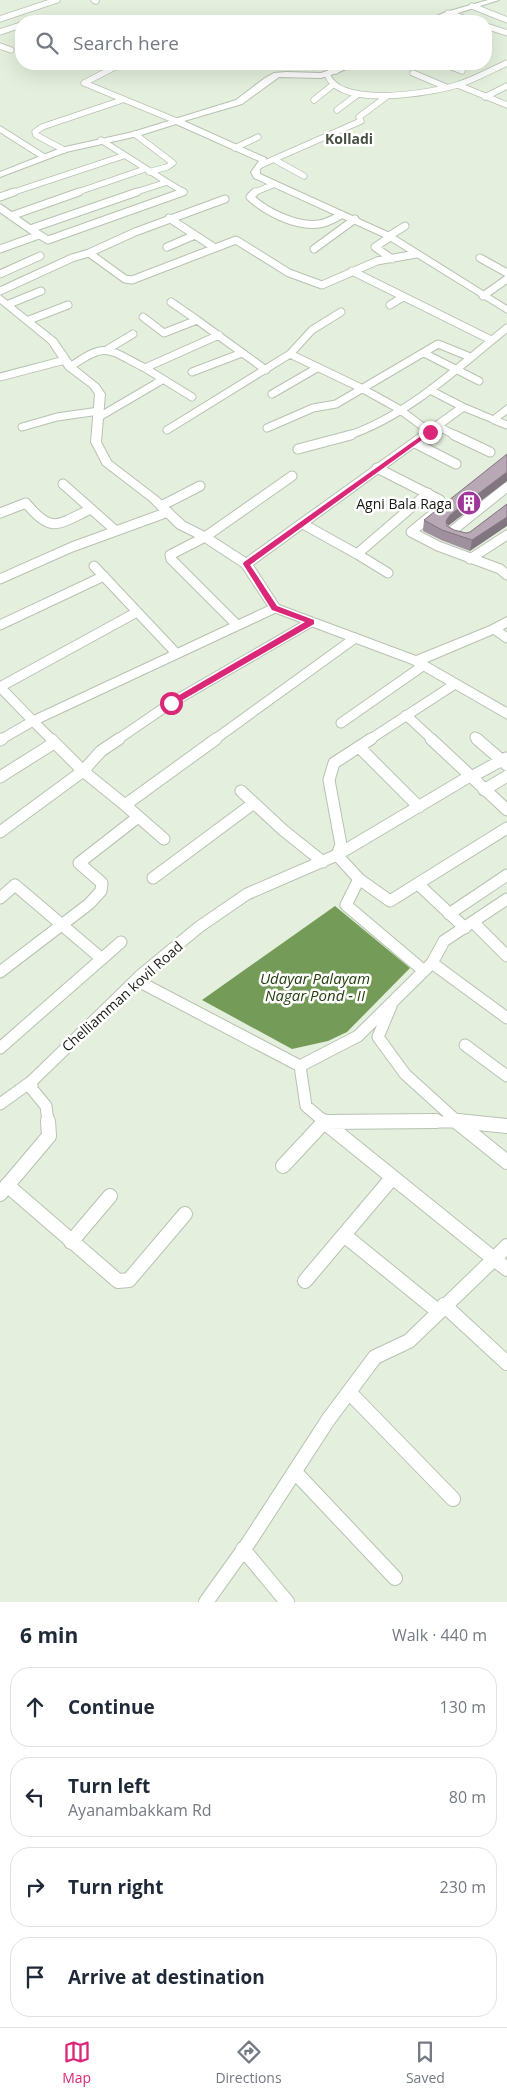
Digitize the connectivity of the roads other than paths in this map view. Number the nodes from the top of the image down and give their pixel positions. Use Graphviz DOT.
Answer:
graph roads {
  1 [pos="57,0"];
  2 [pos="496,0"];
  3 [pos="472,6"];
  4 [pos="448,13"];
  5 [pos="443,15"];
  6 [pos="454,15"];
  7 [pos="501,18"];
  8 [pos="0,19"];
  9 [pos="507,20"];
  10 [pos="492,22"];
  11 [pos="15,27"];
  12 [pos="492,27"];
  13 [pos="0,32"];
  14 [pos="507,33"];
  15 [pos="0,46"];
  16 [pos="11,50"];
  17 [pos="507,63"];
  18 [pos="498,67"];
  19 [pos="110,70"];
  20 [pos="491,70"];
  21 [pos="492,70"];
  22 [pos="507,70"];
  23 [pos="336,71"];
  24 [pos="413,73"];
  25 [pos="328,74"];
  26 [pos="334,84"];
  27 [pos="458,85"];
  28 [pos="507,86"];
  29 [pos="447,87"];
  30 [pos="358,94"];
  31 [pos="386,97"];
  32 [pos="486,97"];
  33 [pos="122,100"];
  34 [pos="314,100"];
  35 [pos="507,105"];
  36 [pos="337,110"];
  37 [pos="179,122"];
  38 [pos="0,129"];
  39 [pos="135,134"];
  40 [pos="258,137"];
  41 [pos="101,140"];
  42 [pos="235,148"];
  43 [pos="64,150"];
  44 [pos="124,156"];
  45 [pos="44,157"];
  46 [pos="275,160"];
  47 [pos="263,164"];
  48 [pos="147,171"];
  49 [pos="0,175"];
  50 [pos="304,176"];
  51 [pos="167,182"];
  52 [pos="275,184"];
  53 [pos="0,197"];
  54 [pos="225,199"];
  55 [pos="0,208"];
  56 [pos="342,215"];
  57 [pos="11,216"];
  58 [pos="169,218"];
  59 [pos="356,220"];
  60 [pos="405,226"];
  61 [pos="30,229"];
  62 [pos="39,235"];
  63 [pos="194,235"];
  64 [pos="390,237"];
  65 [pos="167,247"];
  66 [pos="214,248"];
  67 [pos="0,249"];
  68 [pos="314,249"];
  69 [pos="88,253"];
  70 [pos="416,254"];
  71 [pos="40,256"];
  72 [pos="480,258"];
  73 [pos="392,259"];
  74 [pos="352,271"];
  75 [pos="507,273"];
  76 [pos="0,274"];
  77 [pos="507,279"];
  78 [pos="0,291"];
  79 [pos="41,291"];
  80 [pos="484,296"];
  81 [pos="403,297"];
  82 [pos="4,301"];
  83 [pos="171,302"];
  84 [pos="68,305"];
  85 [pos="390,305"];
  86 [pos="507,310"];
  87 [pos="341,312"];
  88 [pos="143,318"];
  89 [pos="29,320"];
  90 [pos="197,320"];
  91 [pos="507,328"];
  92 [pos="133,334"];
  93 [pos="219,336"];
  94 [pos="491,340"];
  95 [pos="108,349"];
  96 [pos="242,353"];
  97 [pos="424,353"];
  98 [pos="290,354"];
  99 [pos="470,357"];
  100 [pos="67,364"];
  101 [pos="145,368"];
  102 [pos="317,368"];
  103 [pos="456,369"];
  104 [pos="266,370"];
  105 [pos="192,372"];
  106 [pos="0,376"];
  107 [pos="162,380"];
  108 [pos="479,380"];
  109 [pos="363,389"];
  110 [pos="430,390"];
  111 [pos="272,394"];
  112 [pos="192,397"];
  113 [pos="464,406"];
  114 [pos="507,408"];
  115 [pos="399,409"];
  116 [pos="99,414"];
  117 [pos="494,420"];
  118 [pos="507,425"];
  119 [pos="22,427"];
  120 [pos="267,428"];
  121 [pos="433,429"];
  122 [pos="167,430"];
  123 [pos="415,443"];
  124 [pos="298,449"];
  125 [pos="490,452"];
  126 [pos="456,464"];
  127 [pos="377,468"];
  128 [pos="292,476"];
  129 [pos="63,484"];
  130 [pos="200,486"];
  131 [pos="507,487"];
  132 [pos="428,493"];
  133 [pos="91,509"];
  134 [pos="164,509"];
  135 [pos="0,514"];
  136 [pos="304,524"];
  137 [pos="116,531"];
  138 [pos="507,534"];
  139 [pos="205,537"];
  140 [pos="438,546"];
  141 [pos="357,554"];
  142 [pos="470,559"];
  143 [pos="246,564"];
  144 [pos="94,566"];
  145 [pos="505,569"];
  146 [pos="388,573"];
  147 [pos="104,576"];
  148 [pos="0,579"];
  149 [pos="274,608"];
  150 [pos="137,612"];
  151 [pos="507,621"];
  152 [pos="311,622"];
  153 [pos="0,625"];
  154 [pos="237,625"];
  155 [pos="494,629"];
  156 [pos="356,638"];
  157 [pos="507,638"];
  158 [pos="176,653"];
  159 [pos="420,663"];
  160 [pos="455,684"];
  161 [pos="0,687"];
  162 [pos="507,714"];
  163 [pos="406,716"];
  164 [pos="33,721"];
  165 [pos="341,723"];
  166 [pos="475,737"];
  167 [pos="0,740"];
  168 [pos="54,744"];
  169 [pos="358,747"];
  170 [pos="505,761"];
  171 [pos="83,771"];
  172 [pos="507,776"];
  173 [pos="0,777"];
  174 [pos="471,777"];
  175 [pos="484,790"];
  176 [pos="241,791"];
  177 [pos="254,803"];
  178 [pos="125,805"];
  179 [pos="419,807"];
  180 [pos="507,810"];
  181 [pos="138,818"];
  182 [pos="507,828"];
  183 [pos="0,832"];
  184 [pos="164,839"];
  185 [pos="337,855"];
  186 [pos="322,862"];
  187 [pos="507,875"];
  188 [pos="154,878"];
  189 [pos="359,879"];
  190 [pos="418,884"];
  191 [pos="0,898"];
  192 [pos="507,900"];
  193 [pos="449,914"];
  194 [pos="61,924"];
  195 [pos="469,925"];
  196 [pos="121,942"];
  197 [pos="507,956"];
  198 [pos="102,959"];
  199 [pos="428,967"];
  200 [pos="0,972"];
  201 [pos="136,980"];
  202 [pos="392,1003"];
  203 [pos="506,1015"];
  204 [pos="465,1045"];
  205 [pos="0,1048"];
  206 [pos="300,1066"];
  207 [pos="507,1076"];
  208 [pos="32,1081"];
  209 [pos="0,1104"];
  210 [pos="456,1121"];
  211 [pos="324,1122"];
  212 [pos="507,1126"];
  213 [pos="507,1162"];
  214 [pos="283,1166"];
  215 [pos="392,1178"];
  216 [pos="4,1190"];
  217 [pos="110,1196"];
  218 [pos="185,1214"];
  219 [pos="344,1235"];
  220 [pos="72,1242"];
  221 [pos="507,1246"];
  222 [pos="494,1259"];
  223 [pos="507,1269"];
  224 [pos="305,1281"];
  225 [pos="441,1309"];
  226 [pos="507,1363"];
  227 [pos="349,1392"];
  228 [pos="295,1472"];
  229 [pos="453,1499"];
  230 [pos="244,1549"];
  231 [pos="395,1578"];
  232 [pos="206,1602"];
  233 [pos="287,1602"];
  1 -- 8 [label="street"];
  2 -- 3 [label="street"];
  3 -- 4 [label="street"];
  3 -- 7 [label="street"];
  4 -- 5 [label="street"];
  4 -- 6 [label="street"];
  7 -- 9 [label="street"];
  7 -- 10 [label="street"];
  11 -- 13 [label="street"];
  12 -- 14 [label="street"];
  15 -- 16 [label="street"];
  17 -- 18 [label="street"];
  18 -- 21 [label="street"];
  18 -- 22 [label="street"];
  19 -- 33 [label="street"];
  20 -- 27 [label="street"];
  23 -- 25 [label="street"];
  24 -- 29 [label="street"];
  25 -- 26 [label="street"];
  25 -- 37 [label="street"];
  26 -- 30 [label="street"];
  26 -- 34 [label="street"];
  27 -- 29 [label="street"];
  27 -- 32 [label="street"];
  28 -- 32 [label="street"];
  29 -- 31 [label="street"];
  30 -- 31 [label="street"];
  30 -- 36 [label="street"];
  31 -- 46 [label="street"];
  32 -- 35 [label="street"];
  33 -- 37 [label="street"];
  33 -- 43 [label="street"];
  37 -- 39 [label="street"];
  37 -- 42 [label="street"];
  38 -- 45 [label="street"];
  39 -- 41 [label="street"];
  39 -- 48 [label="street"];
  40 -- 42 [label="street"];
  41 -- 43 [label="street"];
  41 -- 44 [label="street"];
  42 -- 47 [label="street"];
  43 -- 45 [label="street"];
  44 -- 48 [label="street"];
  44 -- 53 [label="street"];
  45 -- 49 [label="street"];
  46 -- 47 [label="street"];
  46 -- 50 [label="street"];
  47 -- 52 [label="street"];
  48 -- 51 [label="street"];
  48 -- 57 [label="street"];
  51 -- 61 [label="street"];
  51 -- 62 [label="street"];
  52 -- 56 [label="street"];
  52 -- 56 [label="street"];
  54 -- 58 [label="street"];
  55 -- 57 [label="street"];
  56 -- 59 [label="street"];
  57 -- 61 [label="street"];
  58 -- 63 [label="street"];
  58 -- 69 [label="street"];
  59 -- 64 [label="street"];
  59 -- 68 [label="street"];
  60 -- 64 [label="street"];
  61 -- 62 [label="street"];
  62 -- 67 [label="street"];
  63 -- 65 [label="street"];
  63 -- 66 [label="street"];
  64 -- 70 [label="street"];
  64 -- 73 [label="street"];
  66 -- 69 [label="street"];
  66 -- 74 [label="street"];
  69 -- 78 [label="street"];
  70 -- 73 [label="street"];
  70 -- 80 [label="street"];
  71 -- 76 [label="street"];
  72 -- 75 [label="street"];
  73 -- 74 [label="street"];
  74 -- 81 [label="street"];
  77 -- 80 [label="street"];
  79 -- 82 [label="street"];
  80 -- 86 [label="street"];
  81 -- 85 [label="street"];
  81 -- 94 [label="street"];
  82 -- 89 [label="street"];
  83 -- 90 [label="street"];
  84 -- 89 [label="street"];
  87 -- 98 [label="street"];
  88 -- 90 [label="street"];
  89 -- 100 [label="street"];
  90 -- 93 [label="street"];
  91 -- 94 [label="street"];
  92 -- 95 [label="street"];
  93 -- 96 [label="street"];
  93 -- 101 [label="street"];
  94 -- 99 [label="street"];
  95 -- 100 [label="street"];
  95 -- 101 [label="street"];
  96 -- 104 [label="street"];
  96 -- 105 [label="street"];
  97 -- 99 [label="street"];
  97 -- 103 [label="street"];
  97 -- 109 [label="street"];
  98 -- 102 [label="street"];
  98 -- 104 [label="street"];
  99 -- 103 [label="street"];
  100 -- 106 [label="street"];
  100 -- 116 [label="street"];
  101 -- 107 [label="street"];
  102 -- 109 [label="street"];
  102 -- 111 [label="street"];
  103 -- 108 [label="street"];
  103 -- 110 [label="street"];
  104 -- 122 [label="street"];
  107 -- 112 [label="street"];
  107 -- 116 [label="street"];
  109 -- 115 [label="street"];
  109 -- 120 [label="street"];
  110 -- 113 [label="street"];
  110 -- 115 [label="street"];
  113 -- 117 [label="street"];
  113 -- 121 [label="street"];
  114 -- 117 [label="street"];
  115 -- 121 [label="street"];
  115 -- 124 [label="street"];
  116 -- 119 [label="street"];
  116 -- 134 [label="street"];
  117 -- 118 [label="street"];
  121 -- 123 [label="street"];
  121 -- 125 [label="street"];
  123 -- 126 [label="street"];
  123 -- 127 [label="street"];
  127 -- 132 [label="street"];
  127 -- 136 [label="street"];
  128 -- 139 [label="street"];
  129 -- 133 [label="street"];
  130 -- 134 [label="street"];
  131 -- 140 [label="street"];
  132 -- 140 [label="street"];
  132 -- 141 [label="street"];
  133 -- 135 [label="street"];
  133 -- 137 [label="street"];
  134 -- 137 [label="street"];
  134 -- 139 [label="street"];
  136 -- 141 [label="street"];
  136 -- 143 [label="street"];
  137 -- 148 [label="street"];
  138 -- 142 [label="street"];
  139 -- 143 [label="street"];
  139 -- 154 [label="street"];
  140 -- 142 [label="street"];
  141 -- 146 [label="street"];
  142 -- 145 [label="street"];
  143 -- 149 [label="street"];
  144 -- 147 [label="street"];
  147 -- 150 [label="street"];
  147 -- 153 [label="street"];
  149 -- 152 [label="street"];
  149 -- 154 [label="street"];
  150 -- 158 [label="street"];
  150 -- 161 [label="street"];
  151 -- 155 [label="street"];
  152 -- 156 [label="street"];
  152 -- 171 [label="street"];
  154 -- 158 [label="street"];
  155 -- 157 [label="street"];
  155 -- 159 [label="street"];
  156 -- 159 [label="street"];
  156 -- 178 [label="street"];
  158 -- 164 [label="street"];
  159 -- 160 [label="street"];
  159 -- 165 [label="street"];
  160 -- 162 [label="street"];
  160 -- 163 [label="street"];
  161 -- 164 [label="street"];
  163 -- 169 [label="street"];
  163 -- 174 [label="street"];
  164 -- 167 [label="street"];
  164 -- 168 [label="street"];
  166 -- 170 [label="street"];
  168 -- 171 [label="street"];
  168 -- 173 [label="street"];
  169 -- 179 [label="street"];
  169 -- 185 [label="street"];
  170 -- 174 [label="street, Chelliamman kovil Road"];
  171 -- 178 [label="street"];
  171 -- 183 [label="street"];
  172 -- 175 [label="street"];
  174 -- 175 [label="street"];
  174 -- 179 [label="street, Chelliamman kovil Road"];
  175 -- 180 [label="street"];
  176 -- 177 [label="street"];
  177 -- 186 [label="street"];
  177 -- 188 [label="street"];
  178 -- 181 [label="street"];
  179 -- 185 [label="street, Chelliamman kovil Road"];
  181 -- 184 [label="street"];
  181 -- 194 [label="street"];
  182 -- 190 [label="street"];
  185 -- 186 [label="street, Chelliamman kovil Road"];
  185 -- 189 [label="street"];
  186 -- 201 [label="street, Chelliamman kovil Road"];
  187 -- 193 [label="street"];
  189 -- 190 [label="street"];
  189 -- 199 [label="street"];
  190 -- 193 [label="street"];
  191 -- 194 [label="street"];
  192 -- 195 [label="street"];
  193 -- 195 [label="street"];
  194 -- 198 [label="street"];
  194 -- 200 [label="street"];
  195 -- 197 [label="street"];
  195 -- 199 [label="street"];
  196 -- 198 [label="street"];
  198 -- 205 [label="street"];
  199 -- 202 [label="street"];
  199 -- 203 [label="street"];
  201 -- 206 [label="street"];
  201 -- 208 [label="street, Chelliamman kovil Road"];
  202 -- 206 [label="street"];
  202 -- 210 [label="street"];
  204 -- 207 [label="street"];
  206 -- 211 [label="street"];
  208 -- 209 [label="street, Chelliamman kovil Road"];
  208 -- 216 [label="street"];
  210 -- 211 [label="street"];
  210 -- 212 [label="street"];
  210 -- 213 [label="street"];
  211 -- 214 [label="street"];
  211 -- 215 [label="street"];
  215 -- 219 [label="street"];
  215 -- 222 [label="street"];
  216 -- 220 [label="street"];
  217 -- 220 [label="street"];
  218 -- 220 [label="street"];
  219 -- 224 [label="street"];
  219 -- 225 [label="street"];
  221 -- 222 [label="street"];
  222 -- 223 [label="street"];
  222 -- 225 [label="street"];
  225 -- 226 [label="street"];
  225 -- 227 [label="street"];
  227 -- 228 [label="street"];
  227 -- 229 [label="street"];
  228 -- 230 [label="street"];
  228 -- 231 [label="street"];
  230 -- 232 [label="street"];
  230 -- 233 [label="street"];
}
